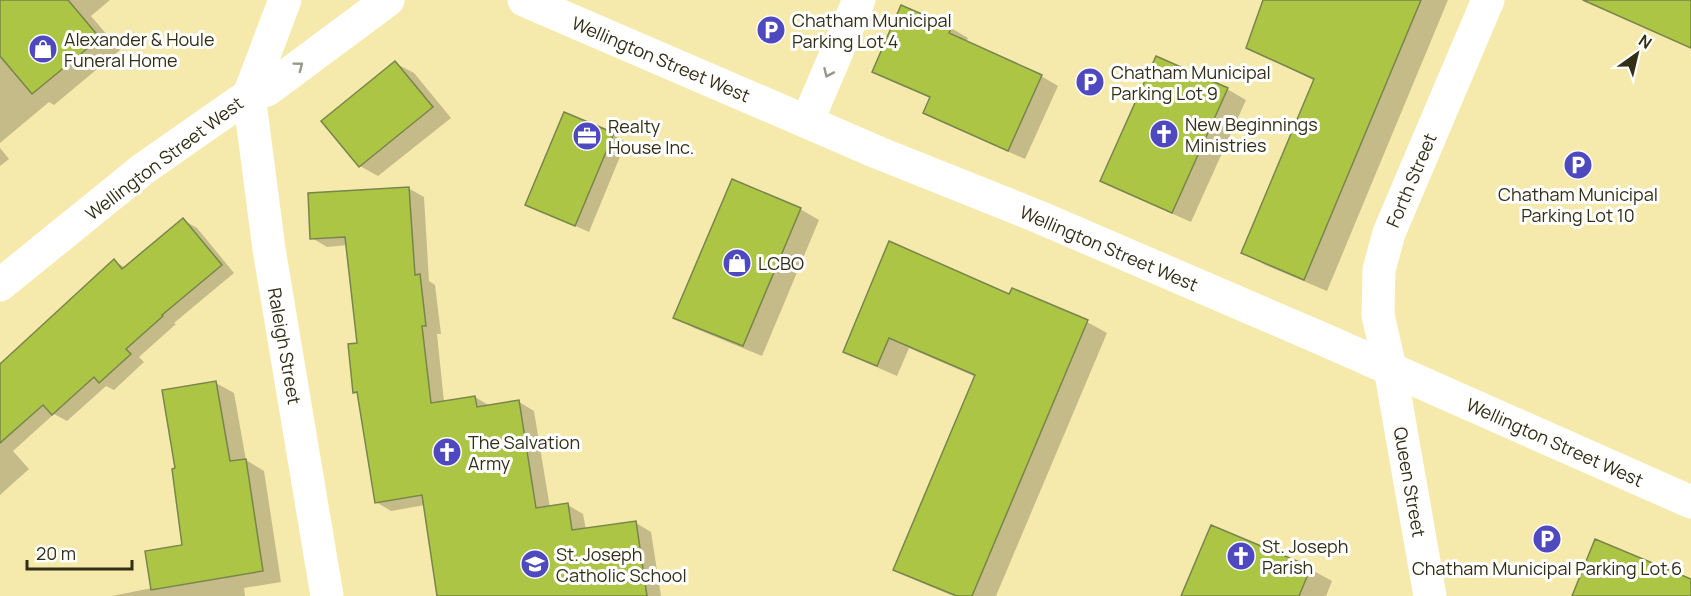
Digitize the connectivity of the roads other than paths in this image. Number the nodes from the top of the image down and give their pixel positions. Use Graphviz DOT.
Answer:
graph roads {
  1 [pos="285,0"];
  2 [pos="388,0"];
  3 [pos="524,0"];
  4 [pos="859,0"];
  5 [pos="1488,0"];
  6 [pos="249,95"];
  7 [pos="807,122"];
  8 [pos="0,285"];
  9 [pos="1390,368"];
  10 [pos="1691,502"];
  11 [pos="327,596"];
  12 [pos="1430,596"];
  1 -- 6 [label="street, Wellington Street West"];
  6 -- 2 [label="street, one-way"];
  3 -- 7 [label="street, Wellington Street West"];
  4 -- 7 [label="street, one-way"];
  5 -- 9 [label="street, Forth Street"];
  6 -- 8 [label="street, Wellington Street West"];
  6 -- 11 [label="street, Raleigh Street"];
  7 -- 9 [label="street, Wellington Street West"];
  9 -- 10 [label="street, Wellington Street West"];
  9 -- 12 [label="street, Queen Street"];
}
